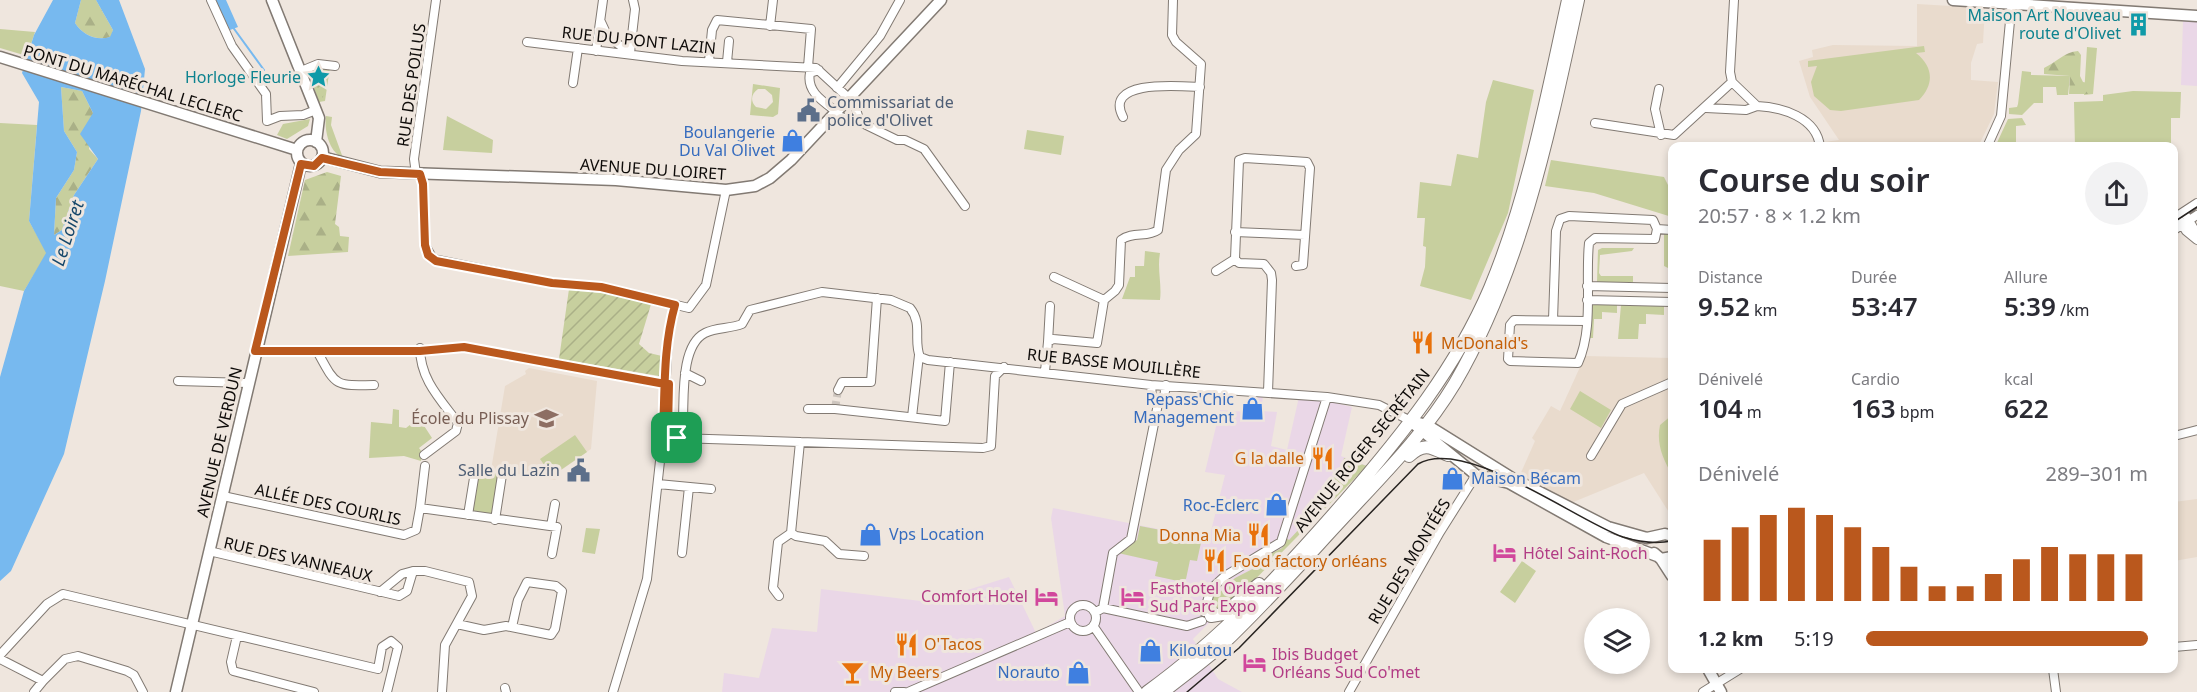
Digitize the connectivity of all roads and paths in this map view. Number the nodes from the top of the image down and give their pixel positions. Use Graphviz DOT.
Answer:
graph roads {
  1 [pos="211,0"];
  2 [pos="272,0"];
  3 [pos="436,0"];
  4 [pos="603,0"];
  5 [pos="633,0"];
  6 [pos="773,0"];
  7 [pos="900,0"];
  8 [pos="941,0"];
  9 [pos="1173,0"];
  10 [pos="1578,0"];
  11 [pos="1734,0"];
  12 [pos="1953,0"];
  13 [pos="2012,2"];
  14 [pos="1570,8"];
  15 [pos="2197,16"];
  16 [pos="601,19"];
  17 [pos="770,26"];
  18 [pos="729,41"];
  19 [pos="527,42"];
  20 [pos="578,48"];
  21 [pos="596,51"];
  22 [pos="630,53"];
  23 [pos="0,57"];
  24 [pos="709,61"];
  25 [pos="727,62"];
  26 [pos="335,66"];
  27 [pos="808,67"];
  28 [pos="819,70"];
  29 [pos="301,71"];
  30 [pos="573,82"];
  31 [pos="1732,82"];
  32 [pos="1200,87"];
  33 [pos="837,88"];
  34 [pos="1659,89"];
  35 [pos="849,99"];
  36 [pos="1757,106"];
  37 [pos="1706,108"];
  38 [pos="316,110"];
  39 [pos="835,114"];
  40 [pos="1123,117"];
  41 [pos="860,122"];
  42 [pos="1595,123"];
  43 [pos="1661,135"];
  44 [pos="316,142"];
  45 [pos="1819,142"];
  46 [pos="1989,142"];
  47 [pos="297,150"];
  48 [pos="322,158"];
  49 [pos="301,164"];
  50 [pos="418,174"];
  51 [pos="726,190"];
  52 [pos="2197,203"];
  53 [pos="965,206"];
  54 [pos="2178,215"];
  55 [pos="2197,215"];
  56 [pos="2181,225"];
  57 [pos="1657,229"];
  58 [pos="1668,230"];
  59 [pos="1235,232"];
  60 [pos="2197,234"];
  61 [pos="1305,235"];
  62 [pos="2197,240"];
  63 [pos="1235,259"];
  64 [pos="1296,266"];
  65 [pos="1216,271"];
  66 [pos="1054,277"];
  67 [pos="1587,286"];
  68 [pos="1668,288"];
  69 [pos="877,298"];
  70 [pos="1104,300"];
  71 [pos="1587,300"];
  72 [pos="1668,302"];
  73 [pos="675,305"];
  74 [pos="1050,306"];
  75 [pos="1553,320"];
  76 [pos="1586,321"];
  77 [pos="1048,342"];
  78 [pos="420,349"];
  79 [pos="255,351"];
  80 [pos="317,351"];
  81 [pos="919,355"];
  82 [pos="950,362"];
  83 [pos="1004,367"];
  84 [pos="1045,372"];
  85 [pos="685,374"];
  86 [pos="178,381"];
  87 [pos="701,381"];
  88 [pos="248,383"];
  89 [pos="665,384"];
  90 [pos="1151,384"];
  91 [pos="1668,384"];
  92 [pos="374,385"];
  93 [pos="1166,385"];
  94 [pos="838,390"];
  95 [pos="1268,392"];
  96 [pos="1327,397"];
  97 [pos="1158,404"];
  98 [pos="808,409"];
  99 [pos="912,417"];
  100 [pos="682,418"];
  101 [pos="1420,425"];
  102 [pos="2197,430"];
  103 [pos="663,434"];
  104 [pos="2178,435"];
  105 [pos="677,438"];
  106 [pos="800,442"];
  107 [pos="424,455"];
  108 [pos="1448,455"];
  109 [pos="1591,456"];
  110 [pos="1481,460"];
  111 [pos="425,466"];
  112 [pos="475,472"];
  113 [pos="502,475"];
  114 [pos="1476,475"];
  115 [pos="1370,481"];
  116 [pos="658,484"];
  117 [pos="689,487"];
  118 [pos="711,489"];
  119 [pos="223,496"];
  120 [pos="555,504"];
  121 [pos="420,508"];
  122 [pos="468,515"];
  123 [pos="1343,518"];
  124 [pos="495,519"];
  125 [pos="551,526"];
  126 [pos="791,533"];
  127 [pos="1668,535"];
  128 [pos="1668,536"];
  129 [pos="209,551"];
  130 [pos="682,553"];
  131 [pos="552,554"];
  132 [pos="864,556"];
  133 [pos="1659,557"];
  134 [pos="1668,557"];
  135 [pos="1668,570"];
  136 [pos="413,571"];
  137 [pos="381,592"];
  138 [pos="779,596"];
  139 [pos="1099,610"];
  140 [pos="1206,616"];
  141 [pos="1070,622"];
  142 [pos="457,624"];
  143 [pos="191,625"];
  144 [pos="512,627"];
  145 [pos="1094,627"];
  146 [pos="237,636"];
  147 [pos="2197,645"];
  148 [pos="2178,647"];
  149 [pos="0,657"];
  150 [pos="378,669"];
  151 [pos="392,673"];
  152 [pos="1710,673"];
  153 [pos="1735,673"];
  154 [pos="2054,673"];
  155 [pos="43,681"];
  156 [pos="138,681"];
  157 [pos="1718,688"];
  158 [pos="34,692"];
  159 [pos="135,692"];
  160 [pos="143,692"];
  161 [pos="176,692"];
  162 [pos="314,692"];
  163 [pos="387,692"];
  164 [pos="442,692"];
  165 [pos="613,692"];
  166 [pos="895,692"];
  167 [pos="904,692"];
  168 [pos="908,692"];
  169 [pos="1139,692"];
  170 [pos="1147,692"];
  171 [pos="1163,692"];
  172 [pos="1348,692"];
  173 [pos="1703,692"];
  174 [pos="2056,692"];
  1 -- 38 [label="street"];
  2 -- 29 [label="main road"];
  3 -- 50 [label="street, RUE DES POILUS"];
  4 -- 16 [label="street"];
  5 -- 22 [label="street"];
  6 -- 17 [label="street"];
  7 -- 33 [label="street"];
  8 -- 35 [label="main road, AVENUE DU LOIRET"];
  9 -- 32 [label="street"];
  10 -- 14 [label="main road, AVENUE ROGER SECRÉTAIN"];
  11 -- 31 [label="street"];
  12 -- 13 [label="main road"];
  13 -- 15 [label="main road"];
  13 -- 46 [label="street"];
  14 -- 101 [label="main road, AVENUE ROGER SECRÉTAIN"];
  14 -- 101 [label="main road, AVENUE ROGER SECRÉTAIN"];
  16 -- 21 [label="street"];
  16 -- 22 [label="street"];
  17 -- 24 [label="street"];
  17 -- 27 [label="street"];
  18 -- 25 [label="street"];
  19 -- 20 [label="street, RUE DU PONT LAZIN"];
  20 -- 21 [label="street, RUE DU PONT LAZIN"];
  20 -- 30 [label="street"];
  21 -- 22 [label="street, RUE DU PONT LAZIN"];
  22 -- 24 [label="street, RUE DU PONT LAZIN"];
  23 -- 47 [label="main road, PONT DU MARÉCHAL LECLERC"];
  24 -- 25 [label="street, RUE DU PONT LAZIN"];
  25 -- 27 [label="street, RUE DU PONT LAZIN"];
  26 -- 29 [label="street"];
  27 -- 28 [label="street, RUE DU PONT LAZIN"];
  28 -- 33 [label="street, RUE DU PONT LAZIN"];
  28 -- 39 [label="street"];
  29 -- 38 [label="main road"];
  31 -- 36 [label="street"];
  31 -- 37 [label="street"];
  32 -- 40 [label="street"];
  32 -- 70 [label="street"];
  33 -- 35 [label="street, RUE DU PONT LAZIN"];
  34 -- 43 [label="street"];
  35 -- 39 [label="main road, AVENUE DU LOIRET"];
  35 -- 41 [label="street"];
  36 -- 37 [label="street"];
  36 -- 45 [label="street"];
  37 -- 43 [label="street"];
  38 -- 44 [label="main road"];
  39 -- 41 [label="street"];
  39 -- 51 [label="main road, AVENUE DU LOIRET"];
  41 -- 53 [label="street"];
  42 -- 43 [label="street"];
  44 -- 47 [label="main road"];
  44 -- 48 [label="main road"];
  47 -- 49 [label="main road"];
  48 -- 49 [label="main road"];
  48 -- 50 [label="main road, AVENUE DU LOIRET"];
  49 -- 79 [label="main road, AVENUE DE VERDUN"];
  50 -- 51 [label="main road, AVENUE DU LOIRET"];
  50 -- 73 [label="street, RUE DES POILUS"];
  51 -- 73 [label="street"];
  52 -- 54 [label="street"];
  55 -- 56 [label="street"];
  56 -- 60 [label="street"];
  56 -- 62 [label="street"];
  57 -- 58 [label="street"];
  57 -- 67 [label="street"];
  57 -- 75 [label="street"];
  59 -- 61 [label="street"];
  59 -- 61 [label="street"];
  59 -- 63 [label="street"];
  61 -- 64 [label="street"];
  63 -- 65 [label="street"];
  63 -- 95 [label="street"];
  66 -- 70 [label="street"];
  67 -- 68 [label="street"];
  67 -- 71 [label="street"];
  69 -- 81 [label="street"];
  69 -- 85 [label="street"];
  69 -- 94 [label="street"];
  70 -- 77 [label="street"];
  71 -- 72 [label="street"];
  71 -- 76 [label="street"];
  73 -- 89 [label="street"];
  74 -- 77 [label="street"];
  75 -- 76 [label="street"];
  75 -- 76 [label="street"];
  77 -- 84 [label="street"];
  78 -- 80 [label="street"];
  78 -- 89 [label="street"];
  78 -- 107 [label="street"];
  79 -- 80 [label="street"];
  79 -- 88 [label="main road, AVENUE DE VERDUN"];
  80 -- 92 [label="street"];
  81 -- 82 [label="street"];
  81 -- 99 [label="street"];
  82 -- 83 [label="street"];
  82 -- 99 [label="street"];
  83 -- 84 [label="street, RUE BASSE MOUILLÈRE"];
  83 -- 106 [label="street, RUE BASSE MOUILLÈRE"];
  84 -- 90 [label="street, RUE BASSE MOUILLÈRE"];
  85 -- 87 [label="street"];
  85 -- 100 [label="street"];
  86 -- 88 [label="street"];
  88 -- 119 [label="main road, AVENUE DE VERDUN"];
  89 -- 103 [label="street"];
  89 -- 105 [label="street"];
  90 -- 93 [label="street, RUE BASSE MOUILLÈRE"];
  90 -- 97 [label="street"];
  91 -- 109 [label="street"];
  93 -- 95 [label="street, RUE BASSE MOUILLÈRE"];
  93 -- 97 [label="street"];
  95 -- 96 [label="street, RUE BASSE MOUILLÈRE"];
  96 -- 101 [label="street, RUE BASSE MOUILLÈRE"];
  96 -- 140 [label="street"];
  97 -- 139 [label="street"];
  98 -- 99 [label="street"];
  101 -- 108 [label="main road, RUE BASSE MOUILLÈRE"];
  101 -- 110 [label="main road, RUE BASSE MOUILLÈRE"];
  101 -- 115 [label="main road, AVENUE ROGER SECRÉTAIN"];
  102 -- 104 [label="street"];
  103 -- 105 [label="street, RUE BASSE MOUILLÈRE"];
  103 -- 116 [label="street"];
  105 -- 106 [label="street, RUE BASSE MOUILLÈRE"];
  106 -- 126 [label="street"];
  108 -- 114 [label="main road, RUE BASSE MOUILLÈRE"];
  108 -- 123 [label="main road"];
  110 -- 114 [label="main road"];
  110 -- 127 [label="main road, RUE BASSE MOUILLÈRE"];
  111 -- 121 [label="street"];
  112 -- 122 [label="street"];
  113 -- 124 [label="street"];
  114 -- 133 [label="main road, RUE BASSE MOUILLÈRE"];
  114 -- 172 [label="street, RUE DES MONTÉES"];
  115 -- 123 [label="main road, AVENUE ROGER SECRÉTAIN"];
  115 -- 140 [label="main road"];
  115 -- 170 [label="main road, AVENUE ROGER SECRÉTAIN"];
  116 -- 117 [label="street"];
  116 -- 165 [label="street"];
  117 -- 118 [label="street"];
  117 -- 130 [label="street"];
  119 -- 121 [label="street, ALLÉE DES COURLIS"];
  119 -- 129 [label="main road, AVENUE DE VERDUN"];
  120 -- 125 [label="street"];
  121 -- 122 [label="street, ALLÉE DES COURLIS"];
  122 -- 124 [label="street, ALLÉE DES COURLIS"];
  123 -- 171 [label="main road, AVENUE ROGER SECRÉTAIN"];
  124 -- 125 [label="street, ALLÉE DES COURLIS"];
  125 -- 131 [label="street"];
  126 -- 132 [label="street"];
  126 -- 138 [label="street"];
  128 -- 133 [label="main road"];
  129 -- 137 [label="street, RUE DES VANNEAUX"];
  129 -- 143 [label="main road, AVENUE DE VERDUN"];
  133 -- 134 [label="main road"];
  133 -- 135 [label="main road"];
  136 -- 137 [label="street, RUE DES VANNEAUX"];
  136 -- 137 [label="street, RUE DES VANNEAUX"];
  136 -- 142 [label="street"];
  139 -- 140 [label="street"];
  139 -- 141 [label="street"];
  139 -- 145 [label="street"];
  141 -- 145 [label="street"];
  141 -- 168 [label="street"];
  142 -- 144 [label="street"];
  142 -- 164 [label="street"];
  143 -- 146 [label="street"];
  143 -- 149 [label="street"];
  143 -- 161 [label="main road, AVENUE DE VERDUN"];
  144 -- 144 [label="street"];
  145 -- 169 [label="street"];
  146 -- 150 [label="street"];
  146 -- 162 [label="street"];
  147 -- 148 [label="street"];
  149 -- 155 [label="street"];
  150 -- 151 [label="street"];
  150 -- 151 [label="street"];
  151 -- 163 [label="street"];
  152 -- 157 [label="main road"];
  153 -- 157 [label="street"];
  154 -- 174 [label="street"];
  155 -- 156 [label="street"];
  155 -- 158 [label="street"];
  156 -- 159 [label="street"];
  156 -- 160 [label="street"];
  157 -- 173 [label="street"];
  166 -- 167 [label="street"];
}
